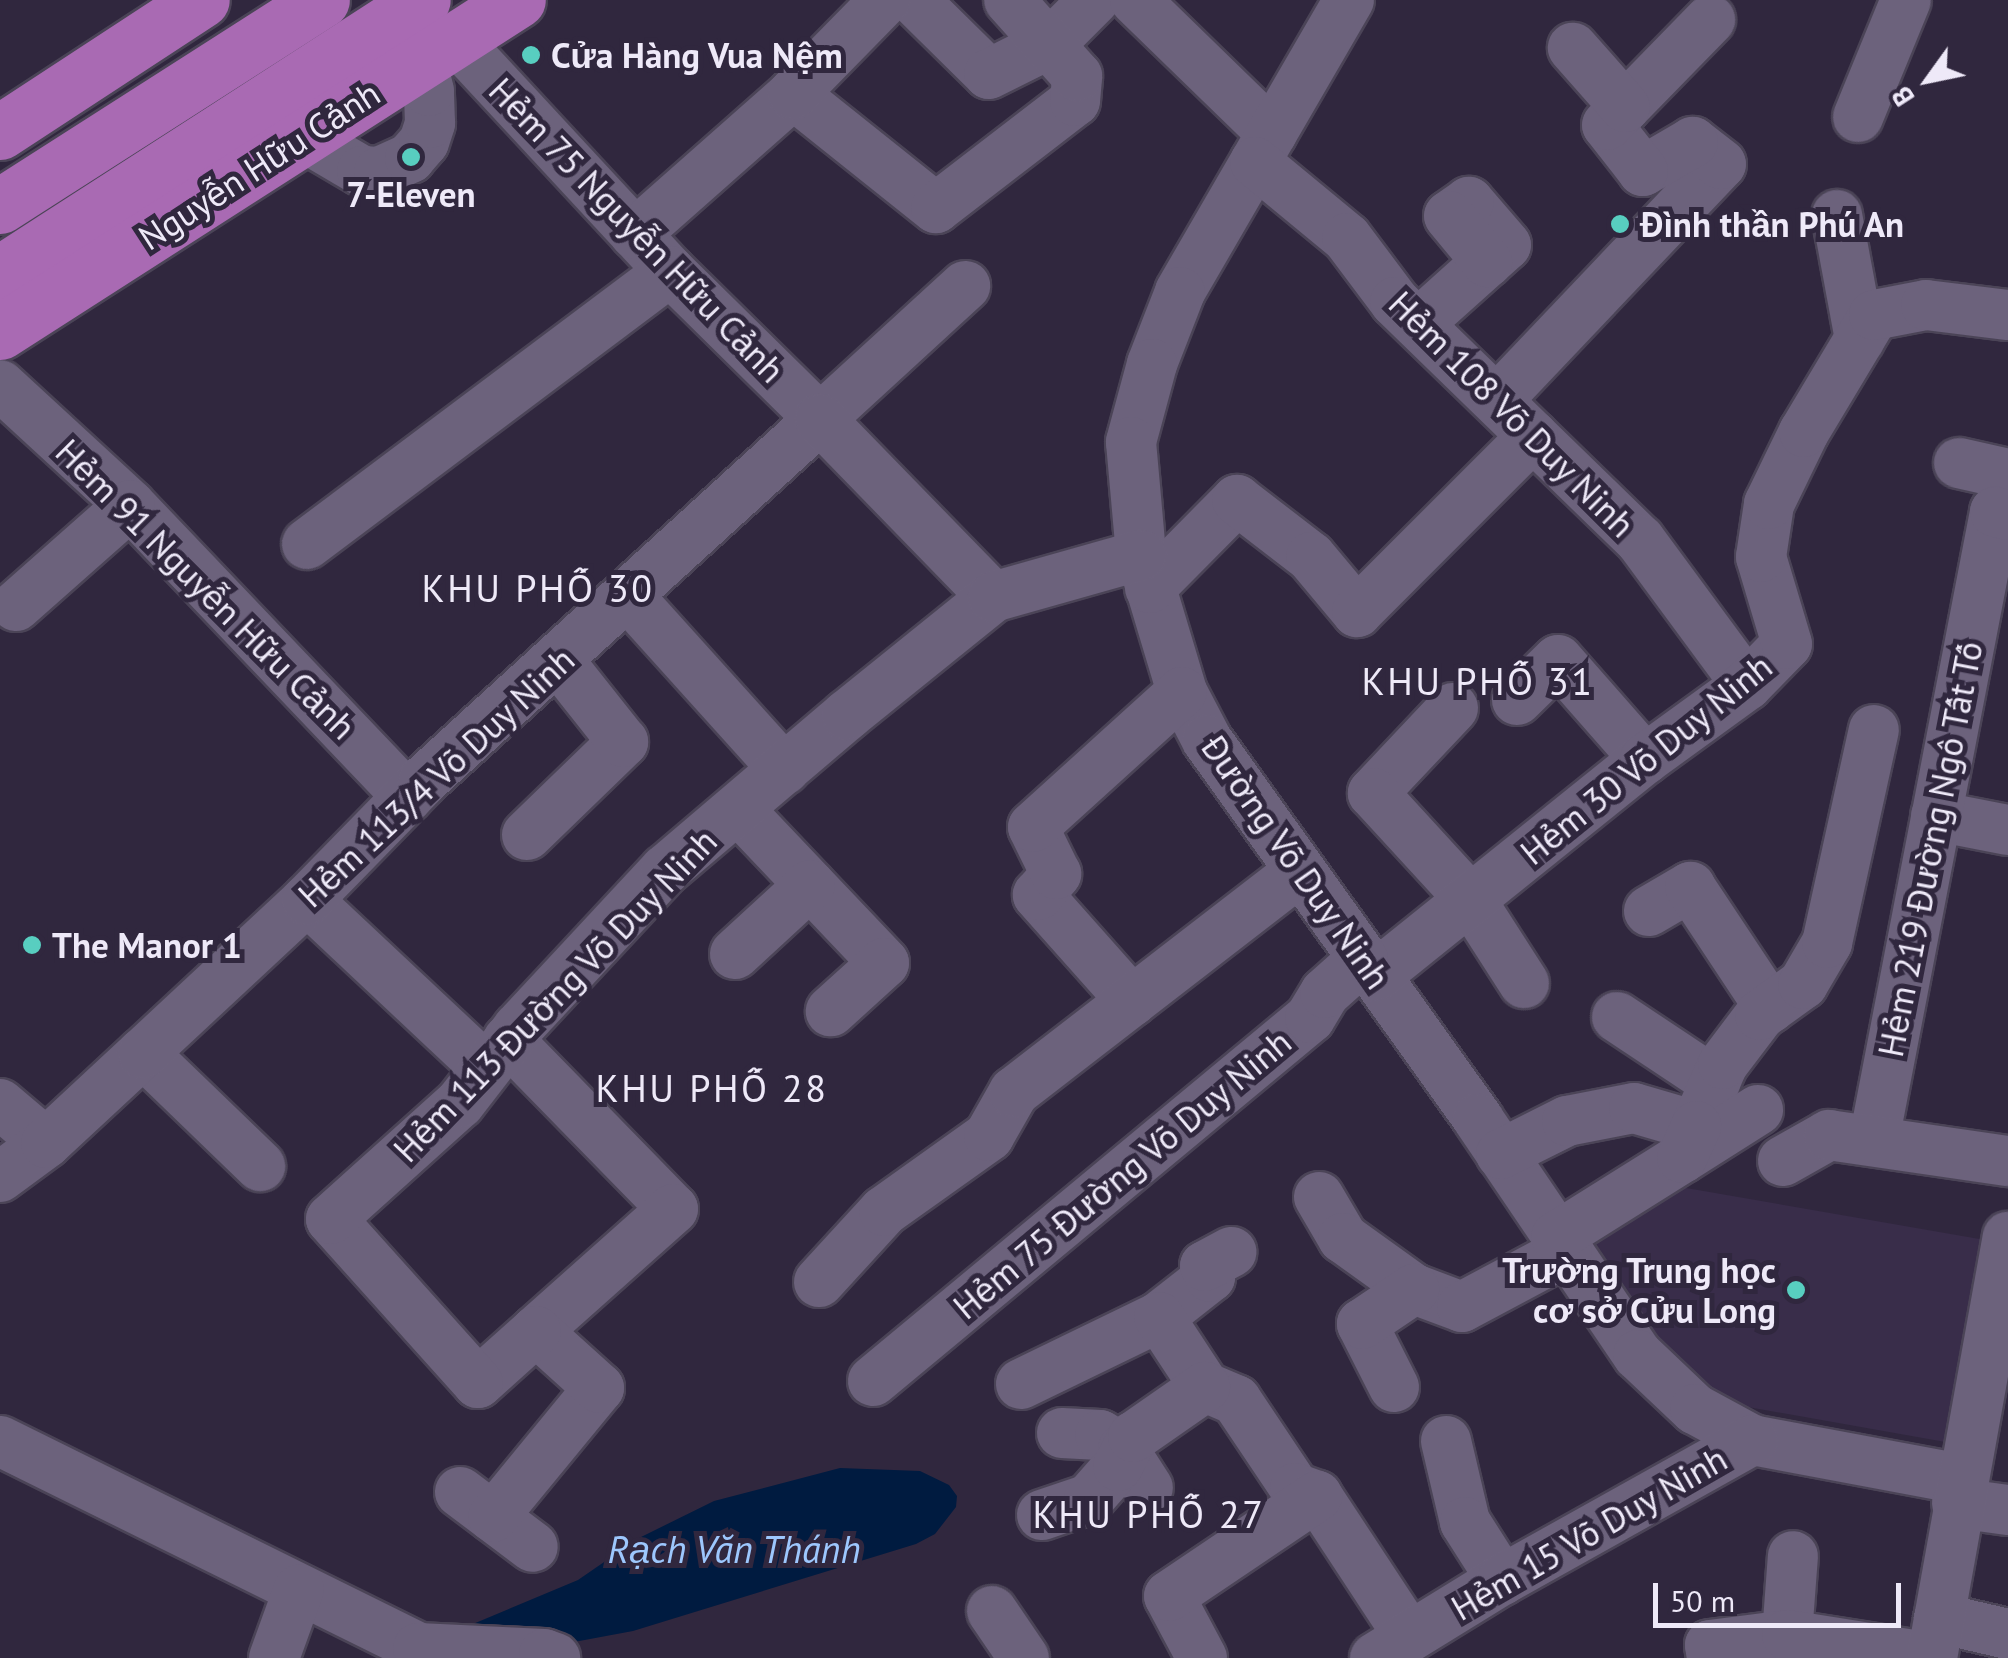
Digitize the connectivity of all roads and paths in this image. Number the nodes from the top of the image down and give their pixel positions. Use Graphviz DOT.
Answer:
graph roads {
  1 [pos="322,0"];
  2 [pos="518,0"];
  3 [pos="885,0"];
  4 [pos="914,0"];
  5 [pos="1009,0"];
  6 [pos="1094,0"];
  7 [pos="1135,0"];
  8 [pos="1349,0"];
  9 [pos="1906,0"];
  10 [pos="178,6"];
  11 [pos="1710,20"];
  12 [pos="433,33"];
  13 [pos="1051,43"];
  14 [pos="1574,48"];
  15 [pos="792,94"];
  16 [pos="1626,107"];
  17 [pos="1858,116"];
  18 [pos="0,132"];
  19 [pos="304,137"];
  20 [pos="1263,148"];
  21 [pos="0,206"];
  22 [pos="1837,215"];
  23 [pos="635,234"];
  24 [pos="1487,262"];
  25 [pos="670,271"];
  26 [pos="0,273"];
  27 [pos="965,286"];
  28 [pos="2008,314"];
  29 [pos="1418,324"];
  30 [pos="0,332"];
  31 [pos="1860,338"];
  32 [pos="0,385"];
  33 [pos="1498,400"];
  34 [pos="820,419"];
  35 [pos="1533,436"];
  36 [pos="1959,463"];
  37 [pos="2008,474"];
  38 [pos="130,505"];
  39 [pos="2008,515"];
  40 [pos="308,544"];
  41 [pos="1146,572"];
  42 [pos="628,597"];
  43 [pos="993,597"];
  44 [pos="16,606"];
  45 [pos="558,660"];
  46 [pos="1747,685"];
  47 [pos="1182,692"];
  48 [pos="1517,700"];
  49 [pos="1452,708"];
  50 [pos="1874,730"];
  51 [pos="1644,759"];
  52 [pos="784,769"];
  53 [pos="408,796"];
  54 [pos="738,809"];
  55 [pos="1936,816"];
  56 [pos="2008,830"];
  57 [pos="527,835"];
  58 [pos="1300,871"];
  59 [pos="810,885"];
  60 [pos="1470,899"];
  61 [pos="307,900"];
  62 [pos="1649,912"];
  63 [pos="735,954"];
  64 [pos="1369,968"];
  65 [pos="1524,984"];
  66 [pos="1132,1001"];
  67 [pos="1770,1008"];
  68 [pos="831,1011"];
  69 [pos="1617,1017"];
  70 [pos="142,1053"];
  71 [pos="497,1054"];
  72 [pos="0,1104"];
  73 [pos="1758,1110"];
  74 [pos="1697,1122"];
  75 [pos="1874,1140"];
  76 [pos="46,1142"];
  77 [pos="1501,1154"];
  78 [pos="1783,1160"];
  79 [pos="2008,1161"];
  80 [pos="260,1166"];
  81 [pos="0,1177"];
  82 [pos="1319,1197"];
  83 [pos="2008,1238"];
  84 [pos="1562,1244"];
  85 [pos="1231,1252"];
  86 [pos="819,1282"];
  87 [pos="1414,1289"];
  88 [pos="1159,1318"];
  89 [pos="536,1331"];
  90 [pos="873,1381"];
  91 [pos="1021,1384"];
  92 [pos="1205,1387"];
  93 [pos="1394,1387"];
  94 [pos="1990,1425"];
  95 [pos="1062,1433"];
  96 [pos="1752,1440"];
  97 [pos="1446,1441"];
  98 [pos="0,1442"];
  99 [pos="1135,1469"];
  100 [pos="1959,1491"];
  101 [pos="1317,1496"];
  102 [pos="2008,1510"];
  103 [pos="1042,1515"];
  104 [pos="533,1547"];
  105 [pos="1793,1556"];
  106 [pos="1502,1580"];
  107 [pos="299,1589"];
  108 [pos="992,1611"];
  109 [pos="2008,1634"];
  110 [pos="1787,1635"];
  111 [pos="1934,1645"];
  112 [pos="1392,1647"];
  113 [pos="550,1656"];
  114 [pos="274,1658"];
  115 [pos="1024,1658"];
  116 [pos="1202,1658"];
  117 [pos="1712,1658"];
  1 -- 21 [label="main road"];
  2 -- 12 [label="main road, Nguyễn Hữu Cảnh"];
  3 -- 15 [label="street"];
  4 -- 13 [label="street"];
  5 -- 13 [label="street"];
  6 -- 13 [label="street"];
  7 -- 20 [label="street, Hẻm 108 Võ Duy Ninh"];
  8 -- 20 [label="street, Đường Võ Duy Ninh"];
  9 -- 17 [label="street"];
  10 -- 18 [label="main road"];
  11 -- 16 [label="street"];
  12 -- 19 [label="main road, Nguyễn Hữu Cảnh"];
  12 -- 19 [label="street"];
  12 -- 23 [label="street, Hẻm 75 Nguyễn Hữu Cảnh"];
  12 -- 26 [label="main road, Nguyễn Hữu Cảnh"];
  13 -- 15 [label="street"];
  14 -- 16 [label="street"];
  15 -- 23 [label="street"];
  16 -- 33 [label="street"];
  19 -- 30 [label="main road, Nguyễn Hữu Cảnh"];
  20 -- 29 [label="street, Hẻm 108 Võ Duy Ninh"];
  20 -- 41 [label="street, Đường Võ Duy Ninh"];
  22 -- 31 [label="street"];
  23 -- 25 [label="street, Hẻm 75 Nguyễn Hữu Cảnh"];
  24 -- 29 [label="street"];
  25 -- 34 [label="street, Hẻm 75 Nguyễn Hữu Cảnh"];
  25 -- 40 [label="street"];
  27 -- 34 [label="street, Hẻm 113/4 Võ Duy Ninh"];
  28 -- 31 [label="street"];
  29 -- 33 [label="street, Hẻm 108 Võ Duy Ninh"];
  31 -- 46 [label="street, Hẻm 30 Võ Duy Ninh"];
  32 -- 38 [label="street, Hẻm 91 Nguyễn Hữu Cảnh"];
  33 -- 35 [label="street, Hẻm 108 Võ Duy Ninh"];
  34 -- 42 [label="street, Hẻm 113/4 Võ Duy Ninh"];
  34 -- 43 [label="street"];
  35 -- 41 [label="street"];
  35 -- 46 [label="street, Hẻm 108 Võ Duy Ninh"];
  36 -- 37 [label="street"];
  38 -- 44 [label="street"];
  38 -- 53 [label="street, Hẻm 91 Nguyễn Hữu Cảnh"];
  39 -- 55 [label="street, Hẻm 219 Đường Ngô Tất Tố"];
  41 -- 43 [label="street, Hẻm 113 Đường Võ Duy Ninh"];
  41 -- 47 [label="street, Đường Võ Duy Ninh"];
  42 -- 45 [label="street, Hẻm 113/4 Võ Duy Ninh"];
  42 -- 52 [label="street"];
  43 -- 52 [label="street, Hẻm 113 Đường Võ Duy Ninh"];
  45 -- 53 [label="street, Hẻm 113/4 Võ Duy Ninh"];
  45 -- 57 [label="street"];
  46 -- 51 [label="street, Hẻm 30 Võ Duy Ninh"];
  47 -- 58 [label="street, Đường Võ Duy Ninh"];
  47 -- 66 [label="street"];
  48 -- 51 [label="street"];
  49 -- 60 [label="street"];
  50 -- 67 [label="street"];
  51 -- 60 [label="street, Hẻm 30 Võ Duy Ninh"];
  52 -- 54 [label="street, Hẻm 113 Đường Võ Duy Ninh"];
  53 -- 61 [label="street, Hẻm 113/4 Võ Duy Ninh"];
  54 -- 59 [label="street"];
  54 -- 71 [label="street, Hẻm 113 Đường Võ Duy Ninh"];
  55 -- 56 [label="street"];
  55 -- 75 [label="street, Hẻm 219 Đường Ngô Tất Tố"];
  58 -- 64 [label="street, Đường Võ Duy Ninh"];
  58 -- 66 [label="street"];
  59 -- 63 [label="street"];
  59 -- 68 [label="street"];
  60 -- 64 [label="street, Hẻm 30 Võ Duy Ninh"];
  60 -- 65 [label="street"];
  61 -- 70 [label="street, Hẻm 113/4 Võ Duy Ninh"];
  61 -- 71 [label="street"];
  62 -- 67 [label="street"];
  64 -- 77 [label="street, Đường Võ Duy Ninh"];
  64 -- 90 [label="street, Hẻm 75 Đường Võ Duy Ninh"];
  66 -- 86 [label="street"];
  67 -- 74 [label="street"];
  69 -- 74 [label="street"];
  70 -- 76 [label="street, Hẻm 113/4 Võ Duy Ninh"];
  70 -- 80 [label="street"];
  71 -- 89 [label="street"];
  71 -- 89 [label="street, Hẻm 113 Đường Võ Duy Ninh"];
  72 -- 76 [label="street"];
  73 -- 74 [label="street"];
  74 -- 77 [label="street"];
  74 -- 84 [label="street"];
  75 -- 78 [label="street"];
  75 -- 79 [label="street"];
  76 -- 81 [label="street, Hẻm 113/4 Võ Duy Ninh"];
  77 -- 84 [label="street, Đường Võ Duy Ninh"];
  82 -- 87 [label="street"];
  83 -- 94 [label="street"];
  84 -- 87 [label="street"];
  84 -- 96 [label="street, Đường Võ Duy Ninh"];
  85 -- 88 [label="street"];
  87 -- 93 [label="street"];
  88 -- 91 [label="street"];
  88 -- 92 [label="street"];
  89 -- 104 [label="street"];
  92 -- 99 [label="street"];
  92 -- 101 [label="street"];
  94 -- 100 [label="street"];
  95 -- 99 [label="street"];
  96 -- 100 [label="street, Đường Võ Duy Ninh"];
  96 -- 106 [label="street, Hẻm 15 Võ Duy Ninh"];
  97 -- 106 [label="street"];
  98 -- 107 [label="street"];
  99 -- 103 [label="street"];
  100 -- 102 [label="street, Đường Võ Duy Ninh"];
  100 -- 111 [label="street"];
  101 -- 112 [label="street"];
  101 -- 116 [label="street"];
  105 -- 110 [label="street"];
  106 -- 112 [label="street, Hẻm 15 Võ Duy Ninh"];
  107 -- 113 [label="street"];
  107 -- 114 [label="street"];
  108 -- 115 [label="street"];
  109 -- 111 [label="street"];
  110 -- 111 [label="street"];
  110 -- 117 [label="street"];
}
